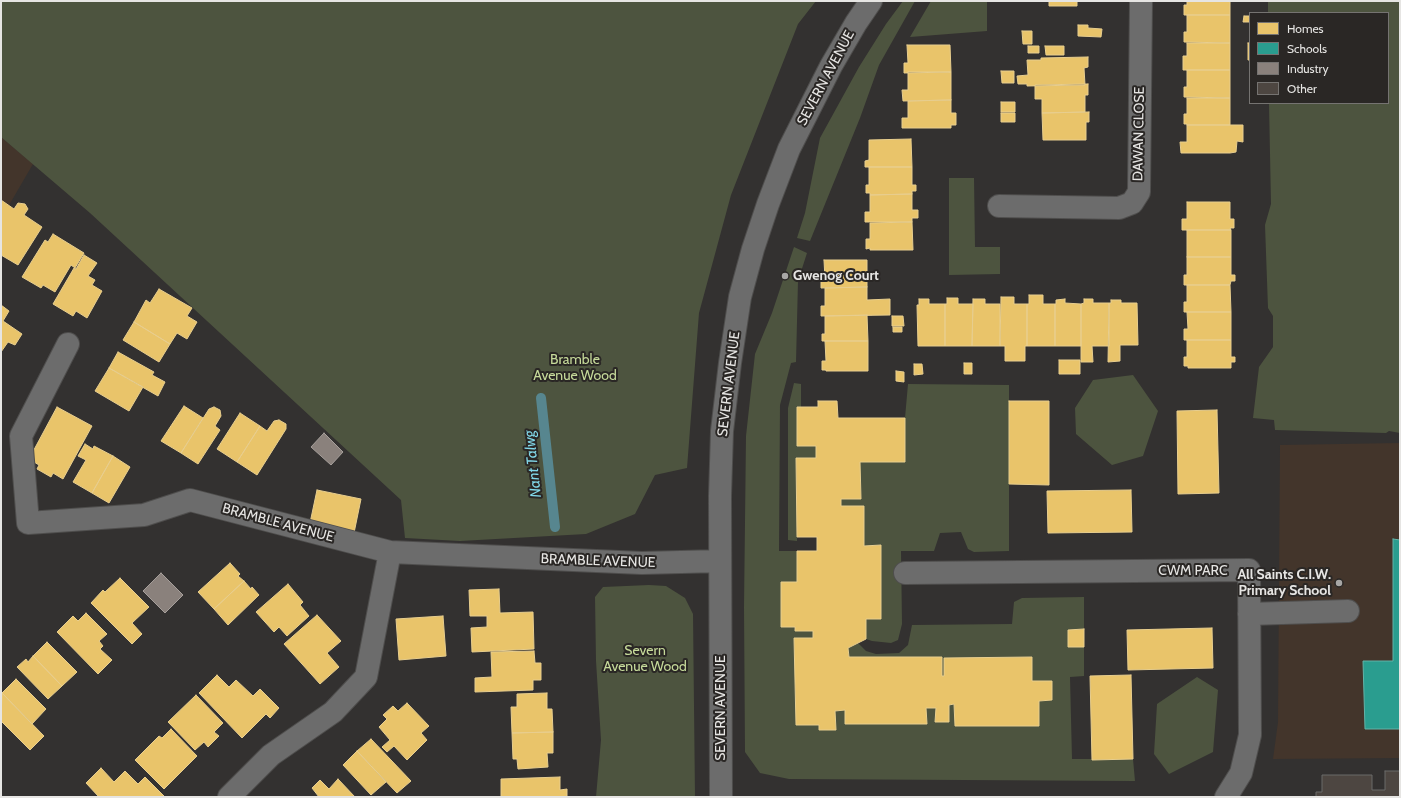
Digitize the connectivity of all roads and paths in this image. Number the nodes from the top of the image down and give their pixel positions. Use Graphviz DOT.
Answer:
graph roads {
  1 [pos="871,1"];
  2 [pos="1141,1"];
  3 [pos="999,206"];
  4 [pos="68,344"];
  5 [pos="390,552"];
  6 [pos="720,561"];
  7 [pos="905,572"];
  8 [pos="1348,611"];
  9 [pos="1249,614"];
  10 [pos="229,797"];
  11 [pos="721,797"];
  12 [pos="1226,797"];
  1 -- 6 [label="street, SEVERN AVENUE"];
  2 -- 3 [label="street, DAWAN CLOSE"];
  4 -- 5 [label="street, BRAMBLE AVENUE"];
  5 -- 6 [label="street, BRAMBLE AVENUE"];
  5 -- 10 [label="street"];
  6 -- 11 [label="street, SEVERN AVENUE"];
  7 -- 9 [label="street, CWM PARC"];
  8 -- 9 [label="street"];
  9 -- 12 [label="street, CWM PARC"];
}
